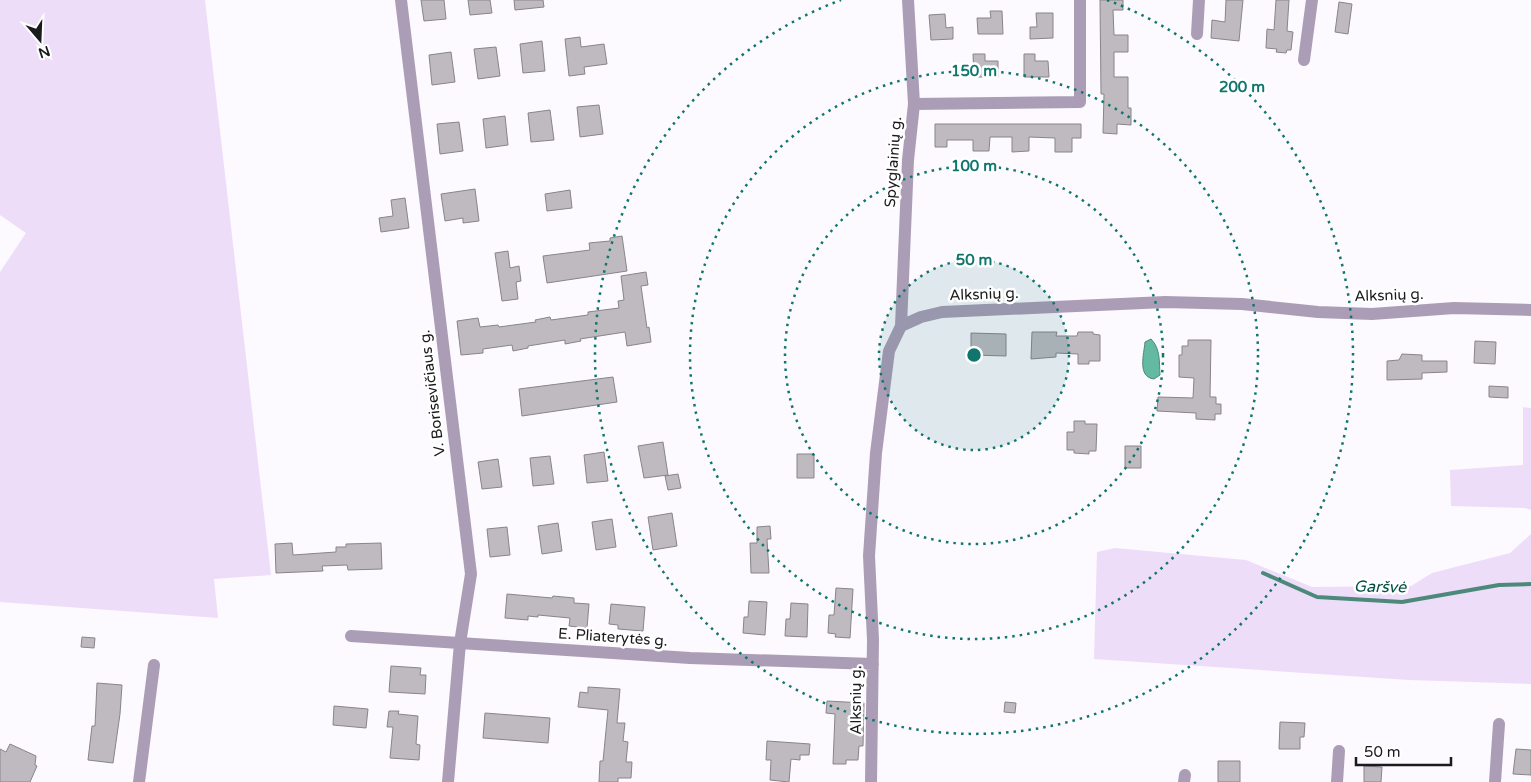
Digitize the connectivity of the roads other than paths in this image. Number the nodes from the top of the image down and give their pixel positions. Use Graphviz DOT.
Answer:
graph roads {
  1 [pos="401,0"];
  2 [pos="908,0"];
  3 [pos="1080,0"];
  4 [pos="1199,0"];
  5 [pos="1312,0"];
  6 [pos="1197,34"];
  7 [pos="1304,60"];
  8 [pos="914,104"];
  9 [pos="1531,310"];
  10 [pos="901,326"];
  11 [pos="351,636"];
  12 [pos="460,643"];
  13 [pos="873,664"];
  14 [pos="154,665"];
  15 [pos="1499,724"];
  16 [pos="1339,751"];
  17 [pos="139,782"];
  18 [pos="448,782"];
  19 [pos="871,782"];
  20 [pos="1337,782"];
  21 [pos="1495,782"];
  1 -- 12 [label="street, V. Borisevičiaus g."];
  2 -- 8 [label="street, Spyglainių g."];
  3 -- 8 [label="street"];
  4 -- 6 [label="street"];
  5 -- 7 [label="street"];
  8 -- 10 [label="street, Spyglainių g."];
  9 -- 10 [label="street, Alksnių g."];
  10 -- 13 [label="street, Alksnių g."];
  11 -- 12 [label="street, E. Pliaterytės g."];
  12 -- 13 [label="street, E. Pliaterytės g."];
  12 -- 18 [label="street, V. Borisevičiaus g."];
  13 -- 19 [label="street, Alksnių g."];
  14 -- 17 [label="street"];
  15 -- 21 [label="street"];
  16 -- 20 [label="street"];
}
